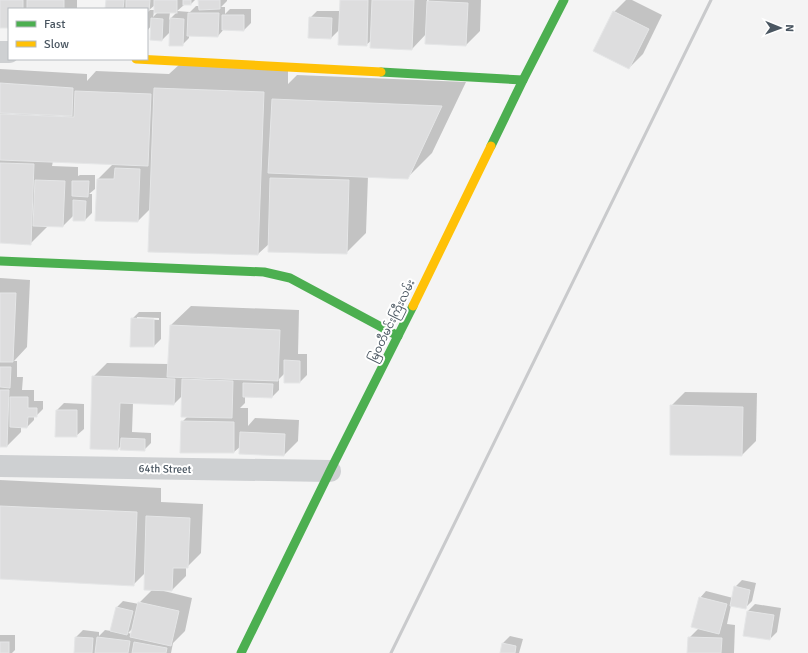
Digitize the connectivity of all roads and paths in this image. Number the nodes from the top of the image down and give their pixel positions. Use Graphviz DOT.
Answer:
graph roads {
  1 [pos="564,0"];
  2 [pos="148,60"];
  3 [pos="523,80"];
  4 [pos="0,261"];
  5 [pos="398,336"];
  6 [pos="0,466"];
  7 [pos="330,471"];
  8 [pos="241,653"];
  1 -- 3 [label="street, မြဝတီမင်းကြီးလမ်း"];
  2 -- 3 [label="street"];
  3 -- 5 [label="street, မြဝတီမင်းကြီးလမ်း"];
  4 -- 5 [label="street"];
  5 -- 7 [label="street, မြဝတီမင်းကြီးလမ်း"];
  6 -- 7 [label="street, 64th Street"];
  7 -- 8 [label="street, မြဝတီမင်းကြီးလမ်း"];
}
